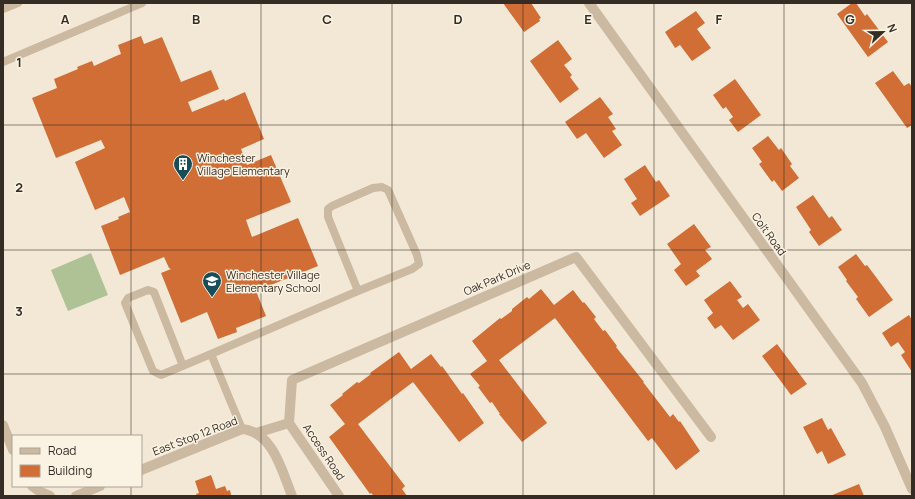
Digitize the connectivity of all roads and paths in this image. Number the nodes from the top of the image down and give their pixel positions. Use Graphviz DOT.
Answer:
graph roads {
  1 [pos="18,3"];
  2 [pos="142,3"];
  3 [pos="588,3"];
  4 [pos="3,9"];
  5 [pos="3,62"];
  6 [pos="358,291"];
  7 [pos="211,354"];
  8 [pos="183,366"];
  9 [pos="289,422"];
  10 [pos="3,425"];
  11 [pos="242,429"];
  12 [pos="256,433"];
  13 [pos="711,437"];
  14 [pos="12,448"];
  15 [pos="142,470"];
  16 [pos="33,487"];
  17 [pos="98,487"];
  18 [pos="912,489"];
  19 [pos="50,496"];
  20 [pos="76,496"];
  21 [pos="292,496"];
  22 [pos="339,496"];
  1 -- 4 [label="lane"];
  2 -- 5 [label="lane"];
  3 -- 18 [label="street, Colt Road"];
  6 -- 6 [label="lane"];
  6 -- 7 [label="lane"];
  7 -- 8 [label="lane"];
  7 -- 11 [label="lane"];
  8 -- 8 [label="lane"];
  9 -- 12 [label="street"];
  9 -- 13 [label="street, Oak Park Drive"];
  9 -- 22 [label="street, Access Road"];
  10 -- 14 [label="street"];
  11 -- 12 [label="street, East Stop 12 Road"];
  11 -- 15 [label="street, East Stop 12 Road"];
  12 -- 21 [label="street, East Stop 12 Road"];
  16 -- 19 [label="street"];
  17 -- 20 [label="street"];
}
